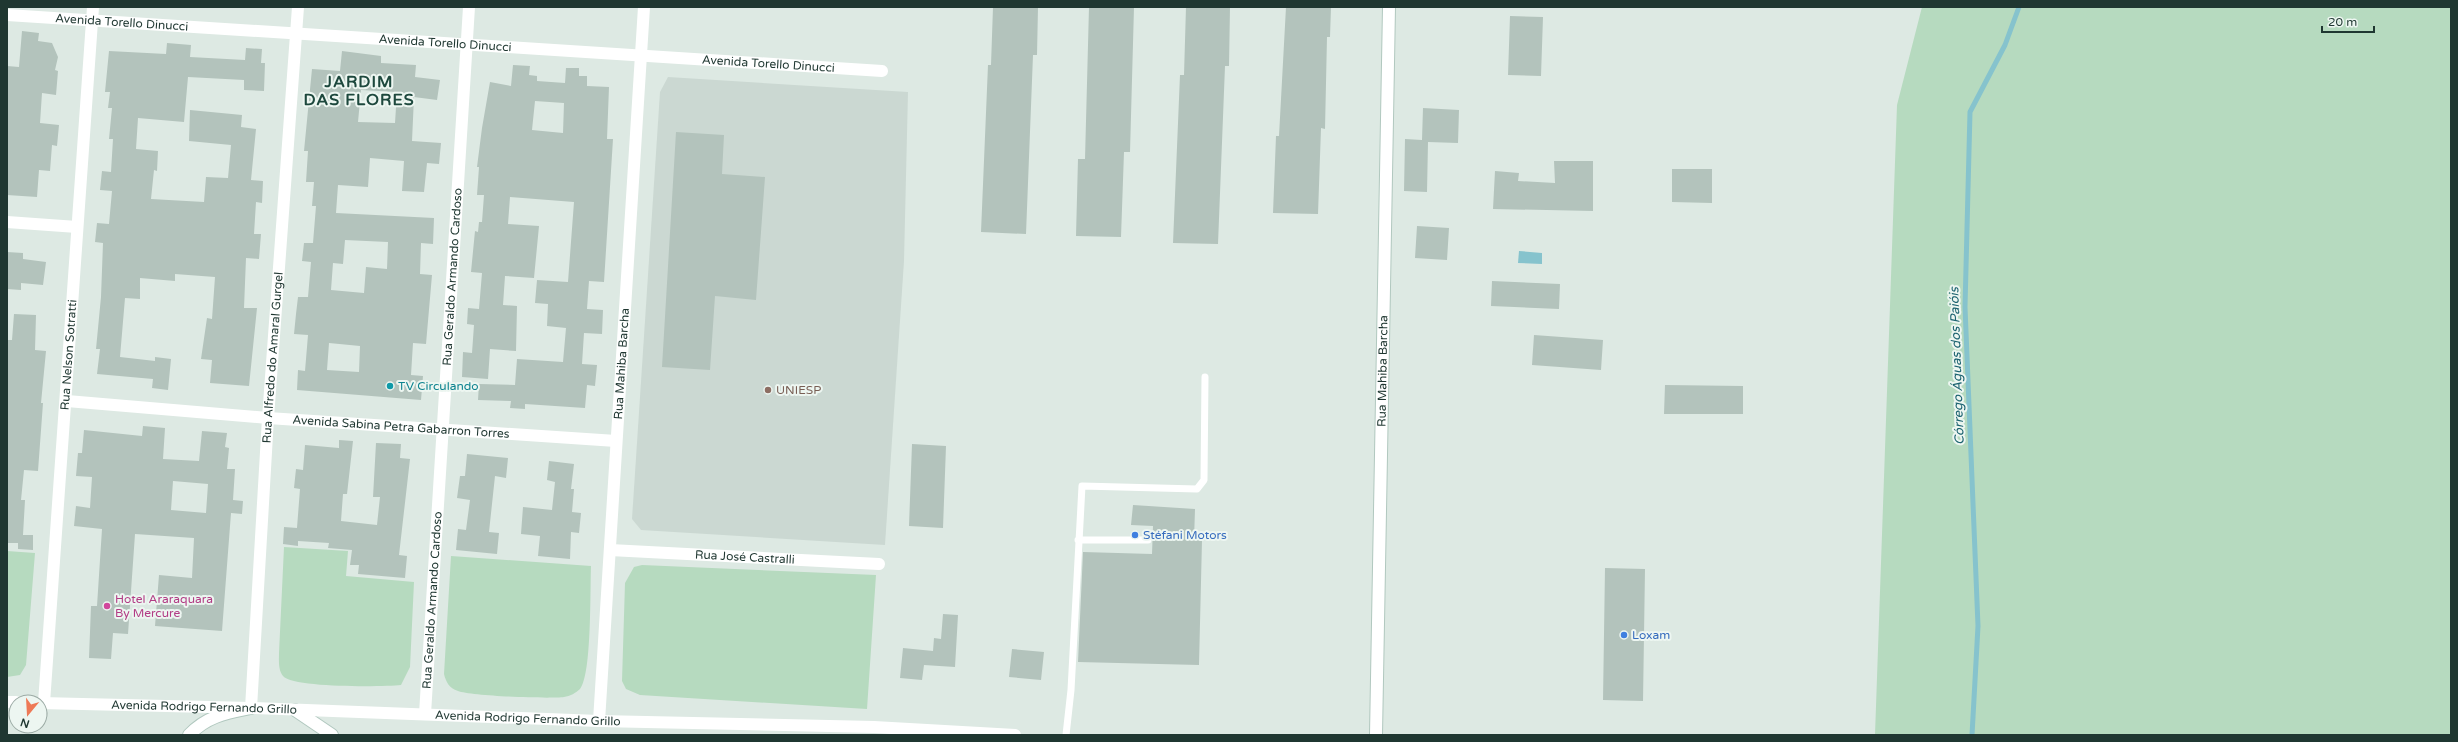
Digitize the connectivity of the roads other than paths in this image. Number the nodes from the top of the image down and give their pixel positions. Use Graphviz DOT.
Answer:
graph roads {
  1 [pos="93,7"];
  2 [pos="298,7"];
  3 [pos="469,7"];
  4 [pos="644,7"];
  5 [pos="1389,7"];
  6 [pos="7,15"];
  7 [pos="92,22"];
  8 [pos="295,34"];
  9 [pos="465,46"];
  10 [pos="641,56"];
  11 [pos="882,71"];
  12 [pos="7,222"];
  13 [pos="77,227"];
  14 [pos="1205,378"];
  15 [pos="67,401"];
  16 [pos="268,418"];
  17 [pos="442,429"];
  18 [pos="616,441"];
  19 [pos="1078,540"];
  20 [pos="1148,540"];
  21 [pos="610,550"];
  22 [pos="879,564"];
  23 [pos="43,694"];
  24 [pos="48,703"];
  25 [pos="251,708"];
  26 [pos="295,710"];
  27 [pos="425,714"];
  28 [pos="599,721"];
  29 [pos="189,735"];
  30 [pos="332,735"];
  31 [pos="1015,735"];
  32 [pos="1066,735"];
  33 [pos="1376,735"];
  1 -- 7 [label="street, Rua Nelson Sotratti"];
  2 -- 8 [label="street, Rua Alfredo do Amaral Gurgel"];
  3 -- 9 [label="street, Rua Geraldo Armando Cardoso"];
  4 -- 10 [label="street, Rua Mahiba Barcha"];
  5 -- 33 [label="street, Rua Mahiba Barcha"];
  6 -- 7 [label="street, Avenida Torello Dinucci"];
  7 -- 8 [label="street, Avenida Torello Dinucci"];
  7 -- 13 [label="street, Rua Nelson Sotratti"];
  8 -- 9 [label="street, Avenida Torello Dinucci"];
  8 -- 16 [label="street, Rua Alfredo do Amaral Gurgel"];
  9 -- 10 [label="street, Avenida Torello Dinucci"];
  9 -- 17 [label="street, Rua Geraldo Armando Cardoso"];
  10 -- 11 [label="street, Avenida Torello Dinucci"];
  10 -- 18 [label="street, Rua Mahiba Barcha"];
  12 -- 13 [label="street"];
  13 -- 15 [label="street, Rua Nelson Sotratti"];
  14 -- 19 [label="lane"];
  15 -- 16 [label="street, Avenida Sabina Petra Gabarron Torres"];
  15 -- 23 [label="street, Rua Nelson Sotratti"];
  16 -- 17 [label="street, Avenida Sabina Petra Gabarron Torres"];
  16 -- 25 [label="street, Rua Alfredo do Amaral Gurgel"];
  17 -- 18 [label="street, Avenida Sabina Petra Gabarron Torres"];
  17 -- 27 [label="street, Rua Geraldo Armando Cardoso"];
  18 -- 21 [label="street, Rua Mahiba Barcha"];
  19 -- 20 [label="lane"];
  19 -- 32 [label="lane"];
  21 -- 22 [label="street, Rua José Castralli"];
  21 -- 28 [label="street, Rua Mahiba Barcha"];
  24 -- 25 [label="street, Avenida Rodrigo Fernando Grillo"];
  25 -- 26 [label="street, Avenida Rodrigo Fernando Grillo"];
  25 -- 29 [label="street"];
  26 -- 27 [label="street, Avenida Rodrigo Fernando Grillo"];
  26 -- 30 [label="street"];
  27 -- 28 [label="street, Avenida Rodrigo Fernando Grillo"];
  28 -- 31 [label="street, Avenida Rodrigo Fernando Grillo"];
}
